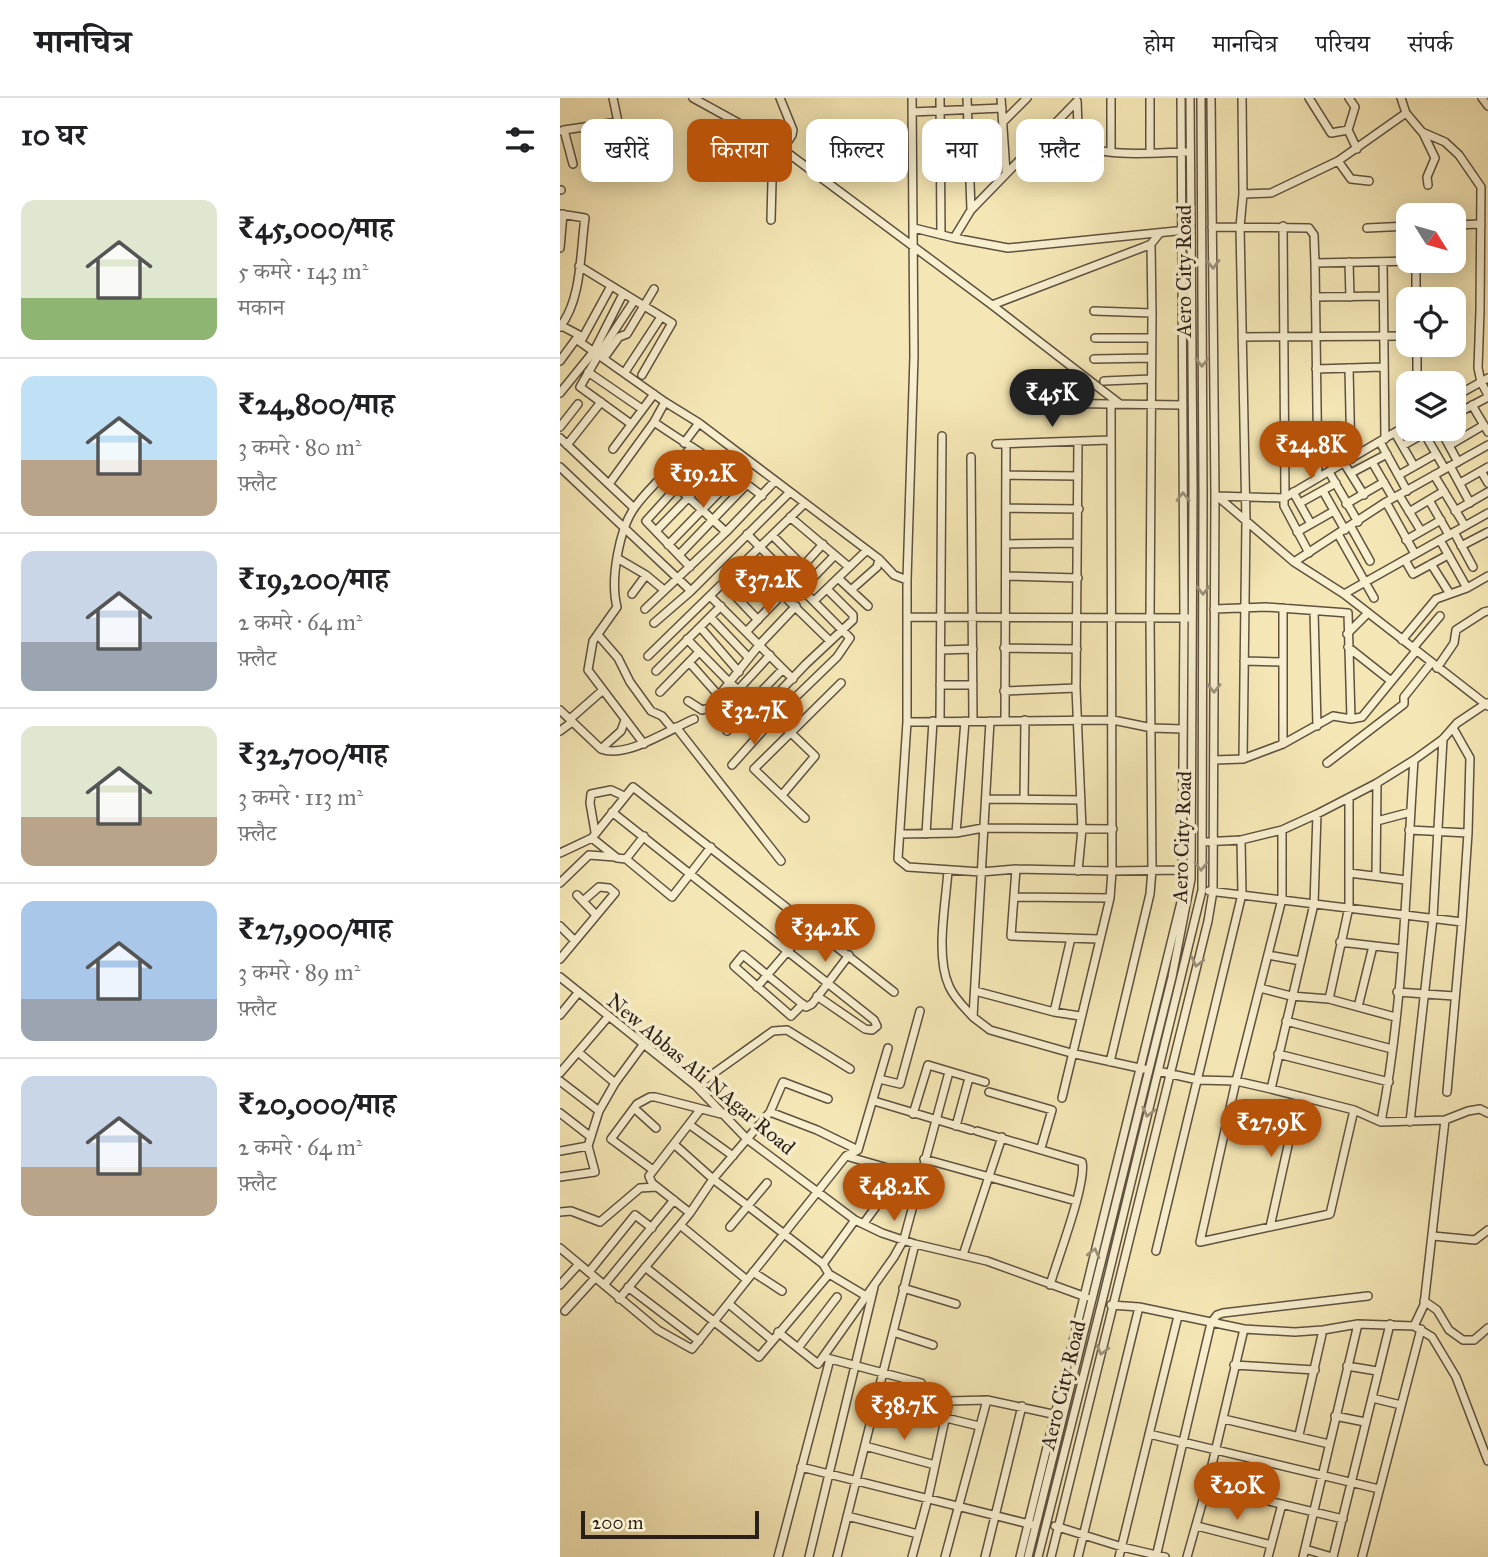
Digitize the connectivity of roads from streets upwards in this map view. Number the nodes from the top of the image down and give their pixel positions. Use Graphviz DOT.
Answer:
graph roads {
  1 [pos="613,98"];
  2 [pos="693,98"];
  3 [pos="780,98"];
  4 [pos="912,98"];
  5 [pos="940,98"];
  6 [pos="967,98"];
  7 [pos="1001,98"];
  8 [pos="1027,98"];
  9 [pos="1111,98"];
  10 [pos="1150,98"];
  11 [pos="1181,98"];
  12 [pos="1190,98"];
  13 [pos="1201,98"];
  14 [pos="1211,98"];
  15 [pos="1242,98"];
  16 [pos="1310,98"];
  17 [pos="1349,98"];
  18 [pos="1401,98"];
  19 [pos="1482,98"];
  20 [pos="1077,99"];
  21 [pos="1488,106"];
  22 [pos="1002,108"];
  23 [pos="967,110"];
  24 [pos="941,111"];
  25 [pos="912,112"];
  26 [pos="1406,113"];
  27 [pos="731,119"];
  28 [pos="789,119"];
  29 [pos="1003,122"];
  30 [pos="562,130"];
  31 [pos="1348,130"];
  32 [pos="1422,132"];
  33 [pos="1357,149"];
  34 [pos="1111,152"];
  35 [pos="1150,152"];
  36 [pos="1186,152"];
  37 [pos="792,156"];
  38 [pos="1338,161"];
  39 [pos="573,164"];
  40 [pos="1006,172"];
  41 [pos="1369,181"];
  42 [pos="772,182"];
  43 [pos="1428,185"];
  44 [pos="1243,194"];
  45 [pos="971,210"];
  46 [pos="562,214"];
  47 [pos="771,220"];
  48 [pos="1481,224"];
  49 [pos="1466,225"];
  50 [pos="1283,226"];
  51 [pos="1212,227"];
  52 [pos="1240,227"];
  53 [pos="1396,227"];
  54 [pos="914,228"];
  55 [pos="1367,228"];
  56 [pos="1191,229"];
  57 [pos="1182,231"];
  58 [pos="1159,234"];
  59 [pos="941,236"];
  60 [pos="954,238"];
  61 [pos="1151,244"];
  62 [pos="914,247"];
  63 [pos="560,248"];
  64 [pos="1349,262"];
  65 [pos="1383,262"];
  66 [pos="1396,262"];
  67 [pos="1315,263"];
  68 [pos="579,266"];
  69 [pos="611,286"];
  70 [pos="654,289"];
  71 [pos="623,294"];
  72 [pos="1383,296"];
  73 [pos="1315,297"];
  74 [pos="1350,297"];
  75 [pos="634,300"];
  76 [pos="992,305"];
  77 [pos="645,306"];
  78 [pos="1094,311"];
  79 [pos="1152,313"];
  80 [pos="661,317"];
  81 [pos="560,326"];
  82 [pos="1283,335"];
  83 [pos="1316,335"];
  84 [pos="1382,336"];
  85 [pos="1396,336"];
  86 [pos="1242,337"];
  87 [pos="1095,338"];
  88 [pos="1151,338"];
  89 [pos="579,339"];
  90 [pos="599,354"];
  91 [pos="1151,358"];
  92 [pos="1094,359"];
  93 [pos="560,361"];
  94 [pos="1383,367"];
  95 [pos="1349,368"];
  96 [pos="1316,369"];
  97 [pos="588,372"];
  98 [pos="625,372"];
  99 [pos="642,375"];
  100 [pos="1151,379"];
  101 [pos="1484,380"];
  102 [pos="1104,381"];
  103 [pos="1466,390"];
  104 [pos="560,393"];
  105 [pos="654,394"];
  106 [pos="1488,396"];
  107 [pos="601,402"];
  108 [pos="665,402"];
  109 [pos="1036,403"];
  110 [pos="578,404"];
  111 [pos="1111,404"];
  112 [pos="1120,404"];
  113 [pos="1151,405"];
  114 [pos="1183,405"];
  115 [pos="1472,405"];
  116 [pos="1466,408"];
  117 [pos="642,409"];
  118 [pos="654,422"];
  119 [pos="699,423"];
  120 [pos="631,424"];
  121 [pos="560,427"];
  122 [pos="1486,428"];
  123 [pos="1395,433"];
  124 [pos="942,436"];
  125 [pos="1466,436"];
  126 [pos="560,438"];
  127 [pos="1110,440"];
  128 [pos="1382,440"];
  129 [pos="1411,441"];
  130 [pos="1429,441"];
  131 [pos="1448,441"];
  132 [pos="1456,441"];
  133 [pos="1078,442"];
  134 [pos="567,444"];
  135 [pos="996,444"];
  136 [pos="1006,444"];
  137 [pos="688,445"];
  138 [pos="1404,445"];
  139 [pos="1450,445"];
  140 [pos="1487,447"];
  141 [pos="613,449"];
  142 [pos="1387,454"];
  143 [pos="1436,454"];
  144 [pos="706,455"];
  145 [pos="971,457"];
  146 [pos="1348,461"];
  147 [pos="1372,462"];
  148 [pos="720,465"];
  149 [pos="1414,466"];
  150 [pos="1451,466"];
  151 [pos="560,467"];
  152 [pos="1485,469"];
  153 [pos="1329,472"];
  154 [pos="1351,473"];
  155 [pos="1006,475"];
  156 [pos="1399,475"];
  157 [pos="1434,475"];
  158 [pos="665,476"];
  159 [pos="735,476"];
  160 [pos="1078,476"];
  161 [pos="1318,478"];
  162 [pos="775,481"];
  163 [pos="1384,482"];
  164 [pos="1336,483"];
  165 [pos="1460,483"];
  166 [pos="1488,483"];
  167 [pos="609,484"];
  168 [pos="747,484"];
  169 [pos="676,487"];
  170 [pos="1323,491"];
  171 [pos="1444,491"];
  172 [pos="790,492"];
  173 [pos="1488,492"];
  174 [pos="1203,494"];
  175 [pos="1287,495"];
  176 [pos="1364,495"];
  177 [pos="762,496"];
  178 [pos="1216,496"];
  179 [pos="1245,496"];
  180 [pos="1396,496"];
  181 [pos="689,498"];
  182 [pos="1429,500"];
  183 [pos="1300,503"];
  184 [pos="1470,503"];
  185 [pos="804,504"];
  186 [pos="1346,504"];
  187 [pos="634,508"];
  188 [pos="1006,508"];
  189 [pos="1079,509"];
  190 [pos="702,510"];
  191 [pos="1334,511"];
  192 [pos="1455,511"];
  193 [pos="1409,512"];
  194 [pos="1488,513"];
  195 [pos="790,517"];
  196 [pos="713,520"];
  197 [pos="1441,520"];
  198 [pos="1246,521"];
  199 [pos="1311,524"];
  200 [pos="1465,526"];
  201 [pos="1348,528"];
  202 [pos="625,529"];
  203 [pos="656,531"];
  204 [pos="1421,531"];
  205 [pos="726,532"];
  206 [pos="1297,532"];
  207 [pos="1452,533"];
  208 [pos="1485,533"];
  209 [pos="747,534"];
  210 [pos="772,536"];
  211 [pos="1405,540"];
  212 [pos="1440,540"];
  213 [pos="1077,543"];
  214 [pos="823,544"];
  215 [pos="1006,544"];
  216 [pos="1488,544"];
  217 [pos="668,545"];
  218 [pos="1461,546"];
  219 [pos="760,547"];
  220 [pos="867,550"];
  221 [pos="1309,553"];
  222 [pos="1415,554"];
  223 [pos="678,555"];
  224 [pos="835,555"];
  225 [pos="1448,555"];
  226 [pos="617,558"];
  227 [pos="747,559"];
  228 [pos="879,559"];
  229 [pos="1405,560"];
  230 [pos="1370,561"];
  231 [pos="1294,562"];
  232 [pos="1431,564"];
  233 [pos="804,565"];
  234 [pos="690,567"];
  235 [pos="849,567"];
  236 [pos="1473,567"];
  237 [pos="646,575"];
  238 [pos="814,576"];
  239 [pos="1006,576"];
  240 [pos="1488,576"];
  241 [pos="678,578"];
  242 [pos="838,578"];
  243 [pos="1078,578"];
  244 [pos="907,580"];
  245 [pos="794,582"];
  246 [pos="1363,582"];
  247 [pos="724,584"];
  248 [pos="1467,588"];
  249 [pos="802,589"];
  250 [pos="827,589"];
  251 [pos="664,590"];
  252 [pos="693,590"];
  253 [pos="851,590"];
  254 [pos="632,594"];
  255 [pos="783,594"];
  256 [pos="1344,594"];
  257 [pos="1450,594"];
  258 [pos="1374,597"];
  259 [pos="708,598"];
  260 [pos="814,601"];
  261 [pos="721,606"];
  262 [pos="867,606"];
  263 [pos="796,607"];
  264 [pos="1243,608"];
  265 [pos="1283,608"];
  266 [pos="645,609"];
  267 [pos="1214,610"];
  268 [pos="1314,611"];
  269 [pos="1488,611"];
  270 [pos="1368,613"];
  271 [pos="710,617"];
  272 [pos="908,617"];
  273 [pos="940,617"];
  274 [pos="1005,617"];
  275 [pos="1113,617"];
  276 [pos="1150,617"];
  277 [pos="1440,617"];
  278 [pos="972,618"];
  279 [pos="1077,618"];
  280 [pos="1188,618"];
  281 [pos="758,620"];
  282 [pos="654,624"];
  283 [pos="700,627"];
  284 [pos="842,629"];
  285 [pos="747,631"];
  286 [pos="1347,634"];
  287 [pos="598,635"];
  288 [pos="687,639"];
  289 [pos="830,640"];
  290 [pos="1402,640"];
  291 [pos="760,644"];
  292 [pos="1348,647"];
  293 [pos="1004,648"];
  294 [pos="972,649"];
  295 [pos="1077,649"];
  296 [pos="941,650"];
  297 [pos="1414,650"];
  298 [pos="699,652"];
  299 [pos="770,655"];
  300 [pos="648,656"];
  301 [pos="750,658"];
  302 [pos="1244,661"];
  303 [pos="689,662"];
  304 [pos="1283,662"];
  305 [pos="806,664"];
  306 [pos="1434,665"];
  307 [pos="783,668"];
  308 [pos="656,671"];
  309 [pos="739,672"];
  310 [pos="819,675"];
  311 [pos="793,678"];
  312 [pos="1391,681"];
  313 [pos="730,683"];
  314 [pos="841,683"];
  315 [pos="940,685"];
  316 [pos="973,685"];
  317 [pos="1076,688"];
  318 [pos="603,690"];
  319 [pos="738,690"];
  320 [pos="1004,691"];
  321 [pos="660,692"];
  322 [pos="719,696"];
  323 [pos="688,701"];
  324 [pos="751,702"];
  325 [pos="1487,704"];
  326 [pos="560,710"];
  327 [pos="762,710"];
  328 [pos="774,718"];
  329 [pos="694,719"];
  330 [pos="1350,719"];
  331 [pos="571,720"];
  332 [pos="625,720"];
  333 [pos="1025,720"];
  334 [pos="1113,720"];
  335 [pos="937,721"];
  336 [pos="969,721"];
  337 [pos="990,721"];
  338 [pos="1005,721"];
  339 [pos="906,722"];
  340 [pos="1078,722"];
  341 [pos="1317,726"];
  342 [pos="674,727"];
  343 [pos="1152,728"];
  344 [pos="1453,728"];
  345 [pos="1187,729"];
  346 [pos="727,731"];
  347 [pos="1202,731"];
  348 [pos="560,732"];
  349 [pos="790,732"];
  350 [pos="1443,739"];
  351 [pos="644,744"];
  352 [pos="1283,744"];
  353 [pos="750,745"];
  354 [pos="601,749"];
  355 [pos="765,756"];
  356 [pos="1214,760"];
  357 [pos="1243,760"];
  358 [pos="1414,760"];
  359 [pos="1328,763"];
  360 [pos="732,765"];
  361 [pos="1377,783"];
  362 [pos="782,795"];
  363 [pos="624,796"];
  364 [pos="1349,798"];
  365 [pos="987,799"];
  366 [pos="1024,799"];
  367 [pos="1082,800"];
  368 [pos="612,812"];
  369 [pos="1411,812"];
  370 [pos="1317,814"];
  371 [pos="804,818"];
  372 [pos="1377,821"];
  373 [pos="983,828"];
  374 [pos="1082,829"];
  375 [pos="1113,829"];
  376 [pos="1282,830"];
  377 [pos="1409,830"];
  378 [pos="1437,831"];
  379 [pos="956,833"];
  380 [pos="1468,833"];
  381 [pos="900,834"];
  382 [pos="926,834"];
  383 [pos="594,835"];
  384 [pos="644,836"];
  385 [pos="1241,840"];
  386 [pos="1213,841"];
  387 [pos="1202,842"];
  388 [pos="711,847"];
  389 [pos="560,853"];
  390 [pos="617,858"];
  391 [pos="626,859"];
  392 [pos="781,861"];
  393 [pos="1016,869"];
  394 [pos="948,870"];
  395 [pos="1152,870"];
  396 [pos="1183,870"];
  397 [pos="1078,871"];
  398 [pos="1112,871"];
  399 [pos="981,872"];
  400 [pos="691,873"];
  401 [pos="1349,873"];
  402 [pos="1376,875"];
  403 [pos="1406,880"];
  404 [pos="560,882"];
  405 [pos="1202,890"];
  406 [pos="1213,891"];
  407 [pos="1242,894"];
  408 [pos="1014,897"];
  409 [pos="1110,898"];
  410 [pos="1282,899"];
  411 [pos="1314,904"];
  412 [pos="1349,906"];
  413 [pos="596,915"];
  414 [pos="1405,915"];
  415 [pos="1433,918"];
  416 [pos="1462,922"];
  417 [pos="811,924"];
  418 [pos="560,926"];
  419 [pos="1071,938"];
  420 [pos="1098,939"];
  421 [pos="575,941"];
  422 [pos="1340,942"];
  423 [pos="1373,946"];
  424 [pos="1401,949"];
  425 [pos="789,952"];
  426 [pos="849,955"];
  427 [pos="1268,955"];
  428 [pos="560,959"];
  429 [pos="1301,961"];
  430 [pos="767,975"];
  431 [pos="560,977"];
  432 [pos="827,983"];
  433 [pos="757,986"];
  434 [pos="1260,988"];
  435 [pos="975,991"];
  436 [pos="894,992"];
  437 [pos="1398,992"];
  438 [pos="578,993"];
  439 [pos="1425,994"];
  440 [pos="817,996"];
  441 [pos="1292,996"];
  442 [pos="1454,996"];
  443 [pos="1329,999"];
  444 [pos="803,1004"];
  445 [pos="1358,1007"];
  446 [pos="920,1011"];
  447 [pos="1054,1012"];
  448 [pos="560,1015"];
  449 [pos="1080,1016"];
  450 [pos="608,1017"];
  451 [pos="973,1017"];
  452 [pos="1395,1017"];
  453 [pos="1286,1021"];
  454 [pos="643,1045"];
  455 [pos="888,1048"];
  456 [pos="1392,1049"];
  457 [pos="578,1052"];
  458 [pos="1071,1054"];
  459 [pos="1278,1054"];
  460 [pos="1110,1062"];
  461 [pos="850,1069"];
  462 [pos="1144,1069"];
  463 [pos="1158,1071"];
  464 [pos="949,1072"];
  465 [pos="560,1073"];
  466 [pos="1170,1074"];
  467 [pos="969,1078"];
  468 [pos="879,1079"];
  469 [pos="1198,1080"];
  470 [pos="560,1081"];
  471 [pos="1236,1081"];
  472 [pos="985,1082"];
  473 [pos="1389,1082"];
  474 [pos="615,1083"];
  475 [pos="696,1086"];
  476 [pos="1271,1089"];
  477 [pos="1447,1092"];
  478 [pos="989,1093"];
  479 [pos="1299,1096"];
  480 [pos="1062,1098"];
  481 [pos="828,1099"];
  482 [pos="874,1101"];
  483 [pos="634,1108"];
  484 [pos="700,1110"];
  485 [pos="1354,1110"];
  486 [pos="599,1111"];
  487 [pos="770,1112"];
  488 [pos="560,1113"];
  489 [pos="1488,1113"];
  490 [pos="722,1114"];
  491 [pos="913,1114"];
  492 [pos="1446,1120"];
  493 [pos="937,1121"];
  494 [pos="1381,1122"];
  495 [pos="1410,1122"];
  496 [pos="690,1125"];
  497 [pos="956,1126"];
  498 [pos="656,1128"];
  499 [pos="1002,1137"];
  500 [pos="747,1139"];
  501 [pos="589,1141"];
  502 [pos="675,1145"];
  503 [pos="1041,1148"];
  504 [pos="858,1150"];
  505 [pos="560,1151"];
  506 [pos="733,1156"];
  507 [pos="846,1156"];
  508 [pos="924,1159"];
  509 [pos="653,1170"];
  510 [pos="901,1172"];
  511 [pos="989,1176"];
  512 [pos="560,1177"];
  513 [pos="919,1177"];
  514 [pos="713,1179"];
  515 [pos="767,1183"];
  516 [pos="657,1187"];
  517 [pos="817,1193"];
  518 [pos="674,1200"];
  519 [pos="1076,1201"];
  520 [pos="747,1206"];
  521 [pos="560,1211"];
  522 [pos="690,1213"];
  523 [pos="855,1220"];
  524 [pos="864,1223"];
  525 [pos="680,1225"];
  526 [pos="730,1227"];
  527 [pos="1270,1227"];
  528 [pos="652,1228"];
  529 [pos="1488,1230"];
  530 [pos="783,1234"];
  531 [pos="1433,1236"];
  532 [pos="904,1239"];
  533 [pos="915,1244"];
  534 [pos="561,1251"];
  535 [pos="1156,1251"];
  536 [pos="964,1255"];
  537 [pos="579,1264"];
  538 [pos="823,1264"];
  539 [pos="645,1267"];
  540 [pos="753,1272"];
  541 [pos="829,1274"];
  542 [pos="592,1275"];
  543 [pos="747,1280"];
  544 [pos="876,1280"];
  545 [pos="560,1285"];
  546 [pos="604,1285"];
  547 [pos="1050,1285"];
  548 [pos="628,1287"];
  549 [pos="903,1288"];
  550 [pos="782,1291"];
  551 [pos="866,1296"];
  552 [pos="1083,1296"];
  553 [pos="1368,1296"];
  554 [pos="837,1297"];
  555 [pos="619,1298"];
  556 [pos="1093,1299"];
  557 [pos="1102,1303"];
  558 [pos="1424,1303"];
  559 [pos="729,1304"];
  560 [pos="956,1304"];
  561 [pos="1113,1306"];
  562 [pos="1139,1307"];
  563 [pos="565,1311"];
  564 [pos="1178,1316"];
  565 [pos="715,1322"];
  566 [pos="1211,1323"];
  567 [pos="1357,1324"];
  568 [pos="1390,1324"];
  569 [pos="1418,1327"];
  570 [pos="1488,1328"];
  571 [pos="1244,1329"];
  572 [pos="1323,1330"];
  573 [pos="778,1332"];
  574 [pos="893,1332"];
  575 [pos="772,1340"];
  576 [pos="699,1341"];
  577 [pos="933,1345"];
  578 [pos="798,1348"];
  579 [pos="826,1358"];
  580 [pos="855,1365"];
  581 [pos="1234,1366"];
  582 [pos="1347,1366"];
  583 [pos="1315,1370"];
  584 [pos="1377,1371"];
  585 [pos="884,1373"];
  586 [pos="920,1384"];
  587 [pos="1372,1398"];
  588 [pos="877,1399"];
  589 [pos="987,1400"];
  590 [pos="948,1401"];
  591 [pos="1401,1405"];
  592 [pos="1023,1406"];
  593 [pos="1056,1414"];
  594 [pos="1335,1416"];
  595 [pos="1064,1417"];
  596 [pos="1224,1419"];
  597 [pos="946,1420"];
  598 [pos="1365,1422"];
  599 [pos="979,1426"];
  600 [pos="1149,1434"];
  601 [pos="1299,1435"];
  602 [pos="1184,1442"];
  603 [pos="1329,1444"];
  604 [pos="866,1446"];
  605 [pos="1215,1451"];
  606 [pos="1488,1461"];
  607 [pos="935,1465"];
  608 [pos="801,1467"];
  609 [pos="828,1475"];
  610 [pos="1321,1476"];
  611 [pos="856,1482"];
  612 [pos="1350,1482"];
  613 [pos="1208,1486"];
  614 [pos="1379,1489"];
  615 [pos="928,1498"];
  616 [pos="1282,1504"];
  617 [pos="958,1506"];
  618 [pos="1312,1512"];
  619 [pos="996,1515"];
  620 [pos="848,1516"];
  621 [pos="1343,1518"];
  622 [pos="1032,1525"];
  623 [pos="1197,1526"];
  624 [pos="1045,1527"];
  625 [pos="1058,1527"];
  626 [pos="918,1534"];
  627 [pos="1083,1535"];
  628 [pos="1271,1545"];
  629 [pos="1122,1547"];
  630 [pos="1304,1553"];
  631 [pos="1156,1556"];
  632 [pos="778,1557"];
  633 [pos="809,1557"];
  634 [pos="837,1557"];
  635 [pos="912,1557"];
  636 [pos="945,1557"];
  637 [pos="985,1557"];
  638 [pos="1020,1557"];
  639 [pos="1028,1557"];
  640 [pos="1038,1557"];
  641 [pos="1051,1557"];
  642 [pos="1078,1557"];
  643 [pos="1119,1557"];
  644 [pos="1165,1557"];
  645 [pos="1187,1557"];
  646 [pos="1268,1557"];
  647 [pos="1333,1557"];
  648 [pos="1362,1557"];
  1 -- 30 [label="street"];
  2 -- 27 [label="street"];
  3 -- 28 [label="street"];
  4 -- 25 [label="street"];
  5 -- 24 [label="street"];
  6 -- 23 [label="street"];
  7 -- 22 [label="street"];
  8 -- 29 [label="street"];
  9 -- 34 [label="street"];
  10 -- 35 [label="street"];
  11 -- 36 [label="street"];
  12 -- 36 [label="street, Aero City Road"];
  13 -- 174 [label="street, Aero City Road, one-way"];
  14 -- 51 [label="street"];
  15 -- 44 [label="street"];
  16 -- 31 [label="street"];
  17 -- 31 [label="street"];
  18 -- 26 [label="street"];
  19 -- 21 [label="street"];
  20 -- 34 [label="street"];
  20 -- 40 [label="street"];
  22 -- 23 [label="street"];
  22 -- 29 [label="street"];
  23 -- 24 [label="street"];
  23 -- 45 [label="street"];
  24 -- 25 [label="street"];
  24 -- 59 [label="street"];
  25 -- 54 [label="street"];
  26 -- 32 [label="street"];
  26 -- 33 [label="street"];
  29 -- 40 [label="street"];
  30 -- 39 [label="street"];
  31 -- 33 [label="street"];
  32 -- 43 [label="street"];
  32 -- 48 [label="street"];
  33 -- 38 [label="street"];
  34 -- 35 [label="street"];
  35 -- 36 [label="street"];
  36 -- 56 [label="street, Aero City Road"];
  36 -- 57 [label="street"];
  37 -- 62 [label="street"];
  38 -- 41 [label="street"];
  38 -- 44 [label="street"];
  40 -- 45 [label="street"];
  42 -- 47 [label="street"];
  44 -- 52 [label="street"];
  45 -- 60 [label="street"];
  46 -- 63 [label="street"];
  46 -- 68 [label="street"];
  48 -- 49 [label="street"];
  48 -- 101 [label="street"];
  50 -- 52 [label="street"];
  50 -- 67 [label="street"];
  50 -- 82 [label="street"];
  51 -- 52 [label="street"];
  51 -- 178 [label="street, one-way"];
  52 -- 86 [label="street"];
  53 -- 55 [label="street"];
  54 -- 59 [label="street"];
  54 -- 62 [label="street"];
  56 -- 57 [label="street"];
  56 -- 280 [label="street, Aero City Road"];
  57 -- 58 [label="street"];
  57 -- 114 [label="street"];
  58 -- 60 [label="street"];
  58 -- 61 [label="street"];
  59 -- 60 [label="street"];
  61 -- 76 [label="street"];
  61 -- 79 [label="street"];
  62 -- 76 [label="street"];
  62 -- 244 [label="street"];
  64 -- 65 [label="street"];
  64 -- 67 [label="street"];
  64 -- 74 [label="street"];
  65 -- 66 [label="street"];
  65 -- 72 [label="street"];
  67 -- 73 [label="street"];
  68 -- 69 [label="street"];
  68 -- 81 [label="street"];
  69 -- 71 [label="street"];
  69 -- 89 [label="street"];
  70 -- 77 [label="street"];
  71 -- 75 [label="street"];
  71 -- 90 [label="street"];
  72 -- 74 [label="street"];
  72 -- 84 [label="street"];
  73 -- 74 [label="street"];
  73 -- 83 [label="street"];
  75 -- 77 [label="street"];
  75 -- 90 [label="street"];
  76 -- 112 [label="street"];
  77 -- 80 [label="street"];
  77 -- 90 [label="street"];
  78 -- 79 [label="street"];
  79 -- 88 [label="street"];
  80 -- 98 [label="street"];
  80 -- 99 [label="street"];
  81 -- 89 [label="street"];
  82 -- 83 [label="street"];
  82 -- 86 [label="street"];
  82 -- 175 [label="street"];
  83 -- 84 [label="street"];
  83 -- 96 [label="street"];
  84 -- 85 [label="street"];
  84 -- 94 [label="street"];
  86 -- 179 [label="street"];
  87 -- 88 [label="street"];
  88 -- 91 [label="street"];
  89 -- 90 [label="street"];
  89 -- 93 [label="street"];
  90 -- 97 [label="street"];
  90 -- 98 [label="street"];
  90 -- 104 [label="street"];
  91 -- 92 [label="street"];
  91 -- 100 [label="street"];
  94 -- 95 [label="street"];
  94 -- 128 [label="street"];
  95 -- 96 [label="street"];
  95 -- 146 [label="street"];
  96 -- 161 [label="street"];
  97 -- 107 [label="street"];
  97 -- 117 [label="street"];
  98 -- 105 [label="street"];
  100 -- 102 [label="street"];
  100 -- 113 [label="street"];
  101 -- 103 [label="street"];
  101 -- 106 [label="street"];
  105 -- 108 [label="street"];
  105 -- 117 [label="street"];
  106 -- 115 [label="street"];
  107 -- 120 [label="street"];
  107 -- 134 [label="street"];
  108 -- 118 [label="street"];
  108 -- 119 [label="street"];
  109 -- 111 [label="street"];
  110 -- 121 [label="street"];
  111 -- 112 [label="street"];
  111 -- 127 [label="street"];
  112 -- 113 [label="street"];
  113 -- 114 [label="street"];
  113 -- 276 [label="street"];
  280 -- 114 [label="street, one-way"];
  115 -- 116 [label="street"];
  115 -- 122 [label="street"];
  117 -- 120 [label="street"];
  118 -- 137 [label="street"];
  118 -- 167 [label="street"];
  119 -- 137 [label="street"];
  119 -- 162 [label="street"];
  120 -- 141 [label="street"];
  122 -- 125 [label="street"];
  123 -- 128 [label="street"];
  123 -- 138 [label="street"];
  124 -- 273 [label="street"];
  126 -- 134 [label="street"];
  127 -- 133 [label="street"];
  127 -- 275 [label="street"];
  128 -- 142 [label="street"];
  128 -- 146 [label="street"];
  129 -- 138 [label="street"];
  130 -- 143 [label="street"];
  131 -- 139 [label="street"];
  132 -- 139 [label="street"];
  133 -- 136 [label="street"];
  133 -- 160 [label="street"];
  134 -- 167 [label="street"];
  135 -- 136 [label="street"];
  136 -- 155 [label="street"];
  137 -- 144 [label="street"];
  137 -- 158 [label="street"];
  138 -- 149 [label="street"];
  139 -- 150 [label="street"];
  140 -- 150 [label="street"];
  142 -- 147 [label="street"];
  142 -- 156 [label="street"];
  143 -- 149 [label="street"];
  143 -- 150 [label="street"];
  144 -- 148 [label="street"];
  144 -- 169 [label="street"];
  145 -- 278 [label="street"];
  146 -- 153 [label="street"];
  146 -- 154 [label="street"];
  147 -- 154 [label="street"];
  147 -- 163 [label="street"];
  148 -- 159 [label="street"];
  148 -- 181 [label="street"];
  149 -- 156 [label="street"];
  150 -- 157 [label="street"];
  150 -- 165 [label="street"];
  151 -- 202 [label="street"];
  152 -- 165 [label="street"];
  152 -- 166 [label="street"];
  153 -- 161 [label="street"];
  153 -- 164 [label="street"];
  154 -- 176 [label="street"];
  155 -- 160 [label="street"];
  155 -- 188 [label="street"];
  156 -- 180 [label="street"];
  157 -- 171 [label="street"];
  157 -- 180 [label="street"];
  158 -- 169 [label="street"];
  158 -- 187 [label="street"];
  159 -- 168 [label="street"];
  159 -- 190 [label="street"];
  160 -- 189 [label="street"];
  161 -- 175 [label="street"];
  162 -- 172 [label="street"];
  162 -- 177 [label="street"];
  163 -- 176 [label="street"];
  163 -- 180 [label="street"];
  164 -- 170 [label="street"];
  164 -- 186 [label="street"];
  165 -- 184 [label="street"];
  167 -- 187 [label="street"];
  168 -- 177 [label="street"];
  168 -- 196 [label="street"];
  169 -- 181 [label="street"];
  169 -- 203 [label="street"];
  170 -- 183 [label="street"];
  170 -- 191 [label="street"];
  171 -- 182 [label="street"];
  171 -- 192 [label="street"];
  172 -- 185 [label="street"];
  172 -- 209 [label="street"];
  173 -- 184 [label="street"];
  174 -- 178 [label="street"];
  174 -- 347 [label="street, Aero City Road, one-way"];
  175 -- 179 [label="street"];
  175 -- 183 [label="street"];
  175 -- 206 [label="street"];
  176 -- 186 [label="street"];
  177 -- 205 [label="street"];
  178 -- 179 [label="street"];
  178 -- 198 [label="street"];
  178 -- 267 [label="street"];
  179 -- 198 [label="street"];
  180 -- 193 [label="street"];
  180 -- 201 [label="street"];
  180 -- 211 [label="street"];
  181 -- 190 [label="street"];
  181 -- 203 [label="street"];
  182 -- 193 [label="street"];
  182 -- 197 [label="street"];
  183 -- 199 [label="street"];
  184 -- 192 [label="street"];
  185 -- 195 [label="street"];
  185 -- 220 [label="street"];
  186 -- 201 [label="street"];
  187 -- 202 [label="street"];
  188 -- 189 [label="street"];
  188 -- 215 [label="street"];
  189 -- 213 [label="street"];
  190 -- 196 [label="street"];
  190 -- 217 [label="street"];
  191 -- 199 [label="street"];
  191 -- 201 [label="street"];
  192 -- 200 [label="street"];
  193 -- 204 [label="street"];
  194 -- 200 [label="street"];
  195 -- 210 [label="street"];
  195 -- 214 [label="street"];
  196 -- 205 [label="street"];
  196 -- 223 [label="street"];
  197 -- 204 [label="street"];
  197 -- 207 [label="street"];
  198 -- 231 [label="street"];
  198 -- 264 [label="street"];
  199 -- 206 [label="street"];
  200 -- 207 [label="street"];
  201 -- 221 [label="street"];
  201 -- 230 [label="street"];
  201 -- 246 [label="street"];
  202 -- 226 [label="street"];
  202 -- 241 [label="street"];
  203 -- 217 [label="street"];
  204 -- 211 [label="street"];
  205 -- 234 [label="street"];
  206 -- 221 [label="street"];
  207 -- 212 [label="street"];
  207 -- 218 [label="street"];
  208 -- 216 [label="street"];
  208 -- 218 [label="street"];
  209 -- 219 [label="street"];
  209 -- 252 [label="street"];
  210 -- 219 [label="street"];
  210 -- 233 [label="street"];
  211 -- 222 [label="street"];
  212 -- 222 [label="street"];
  212 -- 225 [label="street"];
  213 -- 215 [label="street"];
  213 -- 243 [label="street"];
  214 -- 224 [label="street"];
  214 -- 233 [label="street"];
  215 -- 239 [label="street"];
  217 -- 223 [label="street"];
  218 -- 236 [label="street"];
  219 -- 227 [label="street"];
  219 -- 245 [label="street"];
  220 -- 228 [label="street"];
  220 -- 235 [label="street"];
  221 -- 231 [label="street"];
  222 -- 229 [label="street"];
  223 -- 234 [label="street"];
  224 -- 235 [label="street"];
  224 -- 238 [label="street"];
  225 -- 232 [label="street"];
  225 -- 248 [label="street"];
  226 -- 237 [label="street"];
  226 -- 287 [label="street"];
  227 -- 247 [label="street"];
  227 -- 255 [label="street"];
  228 -- 244 [label="street"];
  228 -- 253 [label="street"];
  229 -- 232 [label="street"];
  229 -- 246 [label="street"];
  231 -- 256 [label="street"];
  232 -- 257 [label="street"];
  233 -- 238 [label="street"];
  234 -- 241 [label="street"];
  235 -- 242 [label="street"];
  237 -- 251 [label="street"];
  237 -- 254 [label="street"];
  238 -- 249 [label="street"];
  239 -- 243 [label="street"];
  239 -- 274 [label="street"];
  240 -- 248 [label="street"];
  241 -- 251 [label="street"];
  241 -- 252 [label="street"];
  242 -- 250 [label="street"];
  242 -- 253 [label="street"];
  243 -- 279 [label="street"];
  244 -- 272 [label="street"];
  245 -- 249 [label="street"];
  245 -- 255 [label="street"];
  246 -- 256 [label="street"];
  246 -- 258 [label="street"];
  247 -- 259 [label="street"];
  247 -- 281 [label="street"];
  248 -- 257 [label="street"];
  249 -- 260 [label="street"];
  250 -- 260 [label="street"];
  250 -- 284 [label="street"];
  251 -- 266 [label="street"];
  252 -- 259 [label="street"];
  252 -- 282 [label="street"];
  253 -- 262 [label="street"];
  255 -- 263 [label="street"];
  255 -- 281 [label="street"];
  256 -- 270 [label="street"];
  257 -- 290 [label="street"];
  259 -- 261 [label="street"];
  259 -- 300 [label="street"];
  260 -- 284 [label="street"];
  261 -- 271 [label="street"];
  261 -- 285 [label="street"];
  263 -- 289 [label="street"];
  263 -- 291 [label="street"];
  264 -- 265 [label="street"];
  264 -- 267 [label="street"];
  264 -- 302 [label="street"];
  265 -- 268 [label="street"];
  265 -- 304 [label="street"];
  267 -- 356 [label="street, one-way"];
  268 -- 286 [label="street"];
  268 -- 341 [label="street"];
  269 -- 306 [label="street"];
  270 -- 286 [label="street"];
  270 -- 290 [label="street"];
  271 -- 283 [label="street"];
  271 -- 301 [label="street"];
  272 -- 273 [label="street"];
  272 -- 339 [label="street"];
  273 -- 278 [label="street"];
  273 -- 296 [label="street"];
  274 -- 278 [label="street"];
  274 -- 279 [label="street"];
  274 -- 293 [label="street"];
  275 -- 276 [label="street"];
  275 -- 279 [label="street"];
  275 -- 334 [label="street"];
  276 -- 280 [label="street"];
  276 -- 343 [label="street"];
  277 -- 297 [label="street"];
  278 -- 294 [label="street"];
  279 -- 295 [label="street"];
  280 -- 345 [label="street, Aero City Road"];
  281 -- 285 [label="street"];
  283 -- 288 [label="street"];
  283 -- 309 [label="street"];
  284 -- 289 [label="street"];
  284 -- 310 [label="street"];
  285 -- 291 [label="street"];
  286 -- 292 [label="street"];
  287 -- 318 [label="street"];
  287 -- 342 [label="street"];
  288 -- 298 [label="street"];
  288 -- 308 [label="street"];
  289 -- 305 [label="street"];
  290 -- 297 [label="street"];
  291 -- 299 [label="street"];
  291 -- 301 [label="street"];
  292 -- 312 [label="street"];
  292 -- 330 [label="street"];
  293 -- 295 [label="street"];
  293 -- 320 [label="street"];
  294 -- 296 [label="street"];
  294 -- 316 [label="street"];
  295 -- 317 [label="street"];
  296 -- 315 [label="street"];
  297 -- 306 [label="street"];
  297 -- 312 [label="street"];
  298 -- 303 [label="street"];
  298 -- 313 [label="street"];
  299 -- 307 [label="street"];
  299 -- 319 [label="street"];
  301 -- 309 [label="street"];
  302 -- 304 [label="street"];
  302 -- 357 [label="street"];
  303 -- 321 [label="street"];
  303 -- 322 [label="street"];
  304 -- 352 [label="street"];
  305 -- 310 [label="street"];
  305 -- 311 [label="street"];
  306 -- 325 [label="street"];
  306 -- 359 [label="street"];
  307 -- 311 [label="street"];
  307 -- 324 [label="street"];
  309 -- 313 [label="street"];
  310 -- 328 [label="street"];
  311 -- 327 [label="street"];
  312 -- 330 [label="street"];
  313 -- 319 [label="street"];
  313 -- 322 [label="street"];
  314 -- 349 [label="street"];
  315 -- 316 [label="street"];
  315 -- 335 [label="street"];
  316 -- 336 [label="street"];
  317 -- 320 [label="street"];
  317 -- 340 [label="street"];
  318 -- 331 [label="street"];
  318 -- 332 [label="street"];
  319 -- 324 [label="street"];
  320 -- 338 [label="street"];
  322 -- 323 [label="street"];
  324 -- 327 [label="street"];
  324 -- 346 [label="street"];
  325 -- 344 [label="street"];
  326 -- 331 [label="street"];
  327 -- 328 [label="street"];
  328 -- 349 [label="street"];
  328 -- 353 [label="street"];
  329 -- 342 [label="street"];
  330 -- 341 [label="street"];
  331 -- 348 [label="street"];
  331 -- 354 [label="street"];
  332 -- 351 [label="street"];
  332 -- 354 [label="street"];
  333 -- 338 [label="street"];
  333 -- 340 [label="street"];
  333 -- 366 [label="street"];
  334 -- 340 [label="street"];
  334 -- 343 [label="street"];
  334 -- 375 [label="street"];
  335 -- 336 [label="street"];
  335 -- 339 [label="street"];
  335 -- 382 [label="street"];
  336 -- 337 [label="street"];
  336 -- 379 [label="street"];
  337 -- 338 [label="street"];
  337 -- 365 [label="street"];
  339 -- 381 [label="street"];
  340 -- 367 [label="street"];
  341 -- 352 [label="street"];
  342 -- 351 [label="street"];
  342 -- 392 [label="street"];
  343 -- 345 [label="street"];
  343 -- 395 [label="street"];
  344 -- 350 [label="street"];
  344 -- 380 [label="street"];
  345 -- 347 [label="street"];
  345 -- 396 [label="street"];
  345 -- 462 [label="street, Aero City Road"];
  347 -- 387 [label="street, Aero City Road"];
  349 -- 355 [label="street"];
  349 -- 362 [label="street"];
  350 -- 358 [label="street"];
  350 -- 378 [label="street"];
  351 -- 354 [label="street"];
  352 -- 357 [label="street"];
  353 -- 355 [label="street"];
  353 -- 360 [label="street"];
  355 -- 362 [label="street"];
  356 -- 357 [label="street"];
  356 -- 386 [label="street"];
  358 -- 361 [label="street"];
  358 -- 369 [label="street"];
  361 -- 364 [label="street"];
  361 -- 372 [label="street"];
  362 -- 371 [label="street"];
  363 -- 368 [label="street"];
  363 -- 383 [label="street"];
  363 -- 388 [label="street"];
  364 -- 370 [label="street"];
  364 -- 401 [label="street"];
  365 -- 366 [label="street"];
  365 -- 373 [label="street"];
  366 -- 367 [label="street"];
  367 -- 374 [label="street"];
  368 -- 383 [label="street"];
  368 -- 384 [label="street"];
  369 -- 372 [label="street"];
  369 -- 377 [label="street"];
  370 -- 376 [label="street"];
  370 -- 411 [label="street"];
  372 -- 402 [label="street"];
  373 -- 374 [label="street"];
  373 -- 379 [label="street"];
  373 -- 399 [label="street"];
  374 -- 375 [label="street"];
  374 -- 397 [label="street"];
  375 -- 398 [label="street"];
  376 -- 385 [label="street"];
  376 -- 410 [label="street"];
  377 -- 378 [label="street"];
  377 -- 403 [label="street"];
  378 -- 380 [label="street"];
  378 -- 415 [label="street"];
  379 -- 382 [label="street"];
  380 -- 416 [label="street"];
  381 -- 382 [label="street"];
  381 -- 394 [label="street"];
  383 -- 389 [label="street"];
  383 -- 390 [label="street"];
  384 -- 391 [label="street"];
  384 -- 400 [label="street"];
  385 -- 386 [label="street"];
  385 -- 407 [label="street"];
  386 -- 387 [label="street"];
  386 -- 406 [label="street"];
  387 -- 405 [label="street, Aero City Road, one-way"];
  388 -- 400 [label="street"];
  388 -- 417 [label="street"];
  390 -- 391 [label="street"];
  390 -- 404 [label="street"];
  391 -- 400 [label="street"];
  393 -- 397 [label="street"];
  393 -- 399 [label="street"];
  393 -- 408 [label="street"];
  394 -- 399 [label="street"];
  394 -- 451 [label="street"];
  395 -- 396 [label="street"];
  395 -- 398 [label="street"];
  395 -- 460 [label="street"];
  396 -- 462 [label="street"];
  397 -- 398 [label="street"];
  398 -- 409 [label="street"];
  399 -- 435 [label="street"];
  400 -- 425 [label="street"];
  401 -- 402 [label="street"];
  401 -- 412 [label="street"];
  402 -- 403 [label="street"];
  403 -- 414 [label="street"];
  405 -- 406 [label="street"];
  405 -- 463 [label="street, Aero City Road"];
  406 -- 407 [label="street"];
  406 -- 466 [label="street, one-way"];
  407 -- 410 [label="street"];
  407 -- 469 [label="street"];
  408 -- 409 [label="street"];
  408 -- 419 [label="street"];
  409 -- 420 [label="street"];
  410 -- 411 [label="street"];
  410 -- 427 [label="street"];
  411 -- 412 [label="street"];
  411 -- 429 [label="street"];
  412 -- 414 [label="street"];
  412 -- 422 [label="street"];
  413 -- 413 [label="street"];
  413 -- 421 [label="street"];
  414 -- 415 [label="street"];
  414 -- 424 [label="street"];
  415 -- 416 [label="street"];
  415 -- 439 [label="street"];
  416 -- 442 [label="street"];
  417 -- 425 [label="street"];
  417 -- 426 [label="street"];
  418 -- 421 [label="street"];
  419 -- 420 [label="street"];
  419 -- 447 [label="street"];
  420 -- 449 [label="street"];
  421 -- 428 [label="street"];
  422 -- 423 [label="street"];
  422 -- 443 [label="street"];
  423 -- 424 [label="street"];
  423 -- 445 [label="street"];
  424 -- 437 [label="street"];
  425 -- 430 [label="street"];
  425 -- 432 [label="street"];
  426 -- 432 [label="street"];
  426 -- 436 [label="street"];
  427 -- 429 [label="street"];
  427 -- 434 [label="street"];
  429 -- 441 [label="street"];
  430 -- 433 [label="street"];
  430 -- 433 [label="street"];
  430 -- 444 [label="street"];
  431 -- 438 [label="street, New Abbas Ali NAgar Road"];
  432 -- 440 [label="street"];
  432 -- 440 [label="street"];
  433 -- 444 [label="street"];
  434 -- 441 [label="street"];
  434 -- 471 [label="street"];
  435 -- 447 [label="street"];
  435 -- 451 [label="street"];
  437 -- 439 [label="street"];
  437 -- 452 [label="street"];
  438 -- 448 [label="street"];
  438 -- 450 [label="street, New Abbas Ali NAgar Road"];
  439 -- 442 [label="street"];
  439 -- 495 [label="street"];
  440 -- 444 [label="street"];
  441 -- 443 [label="street"];
  441 -- 453 [label="street"];
  442 -- 477 [label="street"];
  443 -- 445 [label="street"];
  445 -- 452 [label="street"];
  446 -- 468 [label="street"];
  447 -- 449 [label="street"];
  449 -- 458 [label="street"];
  450 -- 454 [label="street, New Abbas Ali NAgar Road"];
  450 -- 457 [label="street"];
  451 -- 458 [label="street"];
  452 -- 456 [label="street"];
  453 -- 456 [label="street"];
  453 -- 459 [label="street"];
  454 -- 474 [label="street"];
  454 -- 475 [label="street, New Abbas Ali NAgar Road"];
  455 -- 468 [label="street"];
  456 -- 473 [label="street"];
  457 -- 465 [label="street"];
  457 -- 474 [label="street"];
  458 -- 460 [label="street"];
  458 -- 480 [label="street"];
  459 -- 473 [label="street"];
  459 -- 476 [label="street"];
  460 -- 462 [label="street"];
  461 -- 475 [label="street"];
  552 -- 462 [label="street, one-way"];
  462 -- 556 [label="street, Aero City Road"];
  463 -- 466 [label="street"];
  463 -- 557 [label="street, Aero City Road, one-way"];
  464 -- 467 [label="street"];
  464 -- 491 [label="street"];
  464 -- 493 [label="street"];
  466 -- 469 [label="street"];
  466 -- 561 [label="street"];
  467 -- 472 [label="street"];
  467 -- 497 [label="street"];
  468 -- 482 [label="street"];
  469 -- 471 [label="street"];
  469 -- 535 [label="street"];
  470 -- 486 [label="street"];
  471 -- 476 [label="street"];
  471 -- 527 [label="street"];
  473 -- 494 [label="street"];
  474 -- 486 [label="street"];
  475 -- 490 [label="street, New Abbas Ali NAgar Road"];
  476 -- 479 [label="street"];
  478 -- 503 [label="street"];
  479 -- 485 [label="street"];
  479 -- 527 [label="street"];
  481 -- 487 [label="street"];
  482 -- 491 [label="street"];
  482 -- 504 [label="street"];
  483 -- 484 [label="street"];
  483 -- 498 [label="street"];
  483 -- 509 [label="street"];
  484 -- 490 [label="street"];
  484 -- 496 [label="street"];
  485 -- 494 [label="street"];
  485 -- 527 [label="street"];
  486 -- 501 [label="street"];
  487 -- 500 [label="street"];
  487 -- 504 [label="street"];
  488 -- 501 [label="street"];
  489 -- 492 [label="street"];
  490 -- 500 [label="street, New Abbas Ali NAgar Road"];
  491 -- 493 [label="street"];
  492 -- 495 [label="street"];
  492 -- 531 [label="street"];
  493 -- 497 [label="street"];
  493 -- 508 [label="street"];
  494 -- 495 [label="street"];
  496 -- 502 [label="street"];
  496 -- 506 [label="street"];
  497 -- 499 [label="street"];
  499 -- 503 [label="street"];
  499 -- 511 [label="street"];
  500 -- 506 [label="street"];
  500 -- 517 [label="street, New Abbas Ali NAgar Road"];
  501 -- 505 [label="street"];
  501 -- 512 [label="street"];
  502 -- 509 [label="street"];
  502 -- 514 [label="street"];
  503 -- 519 [label="street"];
  504 -- 507 [label="street"];
  506 -- 514 [label="street"];
  507 -- 510 [label="street"];
  507 -- 517 [label="street"];
  508 -- 511 [label="street"];
  508 -- 513 [label="street"];
  509 -- 516 [label="street"];
  510 -- 513 [label="street"];
  510 -- 524 [label="street"];
  511 -- 519 [label="street"];
  511 -- 536 [label="street"];
  513 -- 532 [label="street"];
  514 -- 520 [label="street"];
  514 -- 522 [label="street"];
  515 -- 520 [label="street"];
  516 -- 518 [label="street"];
  516 -- 521 [label="street"];
  517 -- 523 [label="street, New Abbas Ali NAgar Road"];
  517 -- 530 [label="street"];
  518 -- 522 [label="street"];
  518 -- 528 [label="street"];
  519 -- 547 [label="street"];
  520 -- 526 [label="street"];
  520 -- 530 [label="street"];
  522 -- 525 [label="street"];
  523 -- 524 [label="street, New Abbas Ali NAgar Road"];
  523 -- 538 [label="street"];
  524 -- 532 [label="street, New Abbas Ali NAgar Road"];
  525 -- 539 [label="street"];
  525 -- 543 [label="street"];
  528 -- 542 [label="street"];
  528 -- 546 [label="street"];
  529 -- 531 [label="street"];
  530 -- 538 [label="street"];
  530 -- 540 [label="street"];
  531 -- 558 [label="street"];
  532 -- 533 [label="street, New Abbas Ali NAgar Road"];
  532 -- 544 [label="street"];
  533 -- 536 [label="street, New Abbas Ali NAgar Road"];
  533 -- 549 [label="street"];
  534 -- 537 [label="street"];
  536 -- 547 [label="street, New Abbas Ali NAgar Road"];
  537 -- 542 [label="street"];
  537 -- 545 [label="street"];
  538 -- 541 [label="street"];
  539 -- 548 [label="street"];
  539 -- 565 [label="street"];
  540 -- 543 [label="street"];
  540 -- 550 [label="street"];
  541 -- 551 [label="street"];
  541 -- 573 [label="street"];
  542 -- 546 [label="street"];
  542 -- 563 [label="street"];
  543 -- 559 [label="street"];
  544 -- 551 [label="street"];
  544 -- 580 [label="street"];
  546 -- 555 [label="street"];
  547 -- 552 [label="street, New Abbas Ali NAgar Road"];
  548 -- 555 [label="street"];
  548 -- 576 [label="street"];
  549 -- 560 [label="street"];
  549 -- 574 [label="street"];
  551 -- 579 [label="street"];
  552 -- 556 [label="street, New Abbas Ali NAgar Road"];
  552 -- 593 [label="street"];
  553 -- 566 [label="street"];
  554 -- 578 [label="street"];
  555 -- 576 [label="street"];
  556 -- 557 [label="street, New Abbas Ali NAgar Road"];
  556 -- 595 [label="street, Aero City Road"];
  557 -- 561 [label="street"];
  557 -- 624 [label="street, Aero City Road"];
  558 -- 569 [label="street"];
  558 -- 570 [label="street"];
  559 -- 565 [label="street"];
  559 -- 575 [label="street"];
  561 -- 562 [label="street"];
  561 -- 625 [label="street, one-way"];
  562 -- 564 [label="street"];
  562 -- 627 [label="street"];
  564 -- 566 [label="street"];
  564 -- 600 [label="street"];
  565 -- 575 [label="street"];
  565 -- 576 [label="street"];
  566 -- 571 [label="street"];
  566 -- 602 [label="street"];
  567 -- 568 [label="street"];
  567 -- 572 [label="street"];
  567 -- 582 [label="street"];
  568 -- 569 [label="street"];
  568 -- 584 [label="street"];
  569 -- 591 [label="street"];
  569 -- 606 [label="street"];
  571 -- 572 [label="street"];
  571 -- 581 [label="street"];
  572 -- 583 [label="street"];
  573 -- 575 [label="street"];
  573 -- 578 [label="street"];
  574 -- 577 [label="street"];
  574 -- 585 [label="street"];
  578 -- 579 [label="street"];
  579 -- 580 [label="street"];
  579 -- 608 [label="street"];
  580 -- 585 [label="street"];
  580 -- 609 [label="street"];
  581 -- 583 [label="street"];
  581 -- 596 [label="street"];
  582 -- 584 [label="street"];
  582 -- 594 [label="street"];
  583 -- 601 [label="street"];
  584 -- 587 [label="street"];
  585 -- 586 [label="street"];
  585 -- 588 [label="street"];
  587 -- 591 [label="street"];
  587 -- 598 [label="street"];
  588 -- 590 [label="street"];
  588 -- 597 [label="street"];
  588 -- 604 [label="street"];
  589 -- 590 [label="street"];
  589 -- 592 [label="street"];
  589 -- 599 [label="street"];
  590 -- 597 [label="street"];
  591 -- 614 [label="street"];
  592 -- 593 [label="street"];
  592 -- 619 [label="street"];
  593 -- 595 [label="street"];
  593 -- 622 [label="street"];
  594 -- 598 [label="street"];
  594 -- 603 [label="street"];
  595 -- 622 [label="street, Aero City Road"];
  596 -- 601 [label="street"];
  596 -- 605 [label="street"];
  597 -- 599 [label="street"];
  597 -- 607 [label="street"];
  598 -- 612 [label="street"];
  599 -- 617 [label="street"];
  600 -- 602 [label="street"];
  600 -- 629 [label="street"];
  601 -- 603 [label="street"];
  602 -- 605 [label="street"];
  602 -- 631 [label="street"];
  603 -- 610 [label="street"];
  604 -- 607 [label="street"];
  604 -- 611 [label="street"];
  605 -- 610 [label="street"];
  605 -- 613 [label="street"];
  607 -- 615 [label="street"];
  608 -- 609 [label="street"];
  608 -- 632 [label="street"];
  609 -- 611 [label="street"];
  609 -- 633 [label="street"];
  610 -- 612 [label="street"];
  610 -- 618 [label="street"];
  611 -- 615 [label="street"];
  611 -- 620 [label="street"];
  612 -- 614 [label="street"];
  612 -- 621 [label="street"];
  613 -- 616 [label="street"];
  613 -- 623 [label="street"];
  614 -- 648 [label="street"];
  615 -- 617 [label="street"];
  615 -- 626 [label="street"];
  616 -- 618 [label="street"];
  616 -- 628 [label="street"];
  617 -- 619 [label="street"];
  617 -- 636 [label="street"];
  618 -- 621 [label="street"];
  618 -- 630 [label="street"];
  619 -- 622 [label="street"];
  619 -- 637 [label="street"];
  620 -- 626 [label="street"];
  620 -- 634 [label="street"];
  621 -- 647 [label="street"];
  622 -- 624 [label="street"];
  622 -- 638 [label="street"];
  622 -- 639 [label="street, Aero City Road"];
  623 -- 628 [label="street"];
  623 -- 645 [label="street"];
  624 -- 625 [label="street"];
  624 -- 640 [label="street, Aero City Road"];
  625 -- 627 [label="street"];
  625 -- 641 [label="street"];
  626 -- 635 [label="street"];
  627 -- 629 [label="street"];
  627 -- 642 [label="street"];
  628 -- 646 [label="street"];
  629 -- 631 [label="street"];
  629 -- 643 [label="street"];
  630 -- 647 [label="street"];
  631 -- 644 [label="street"];
}
